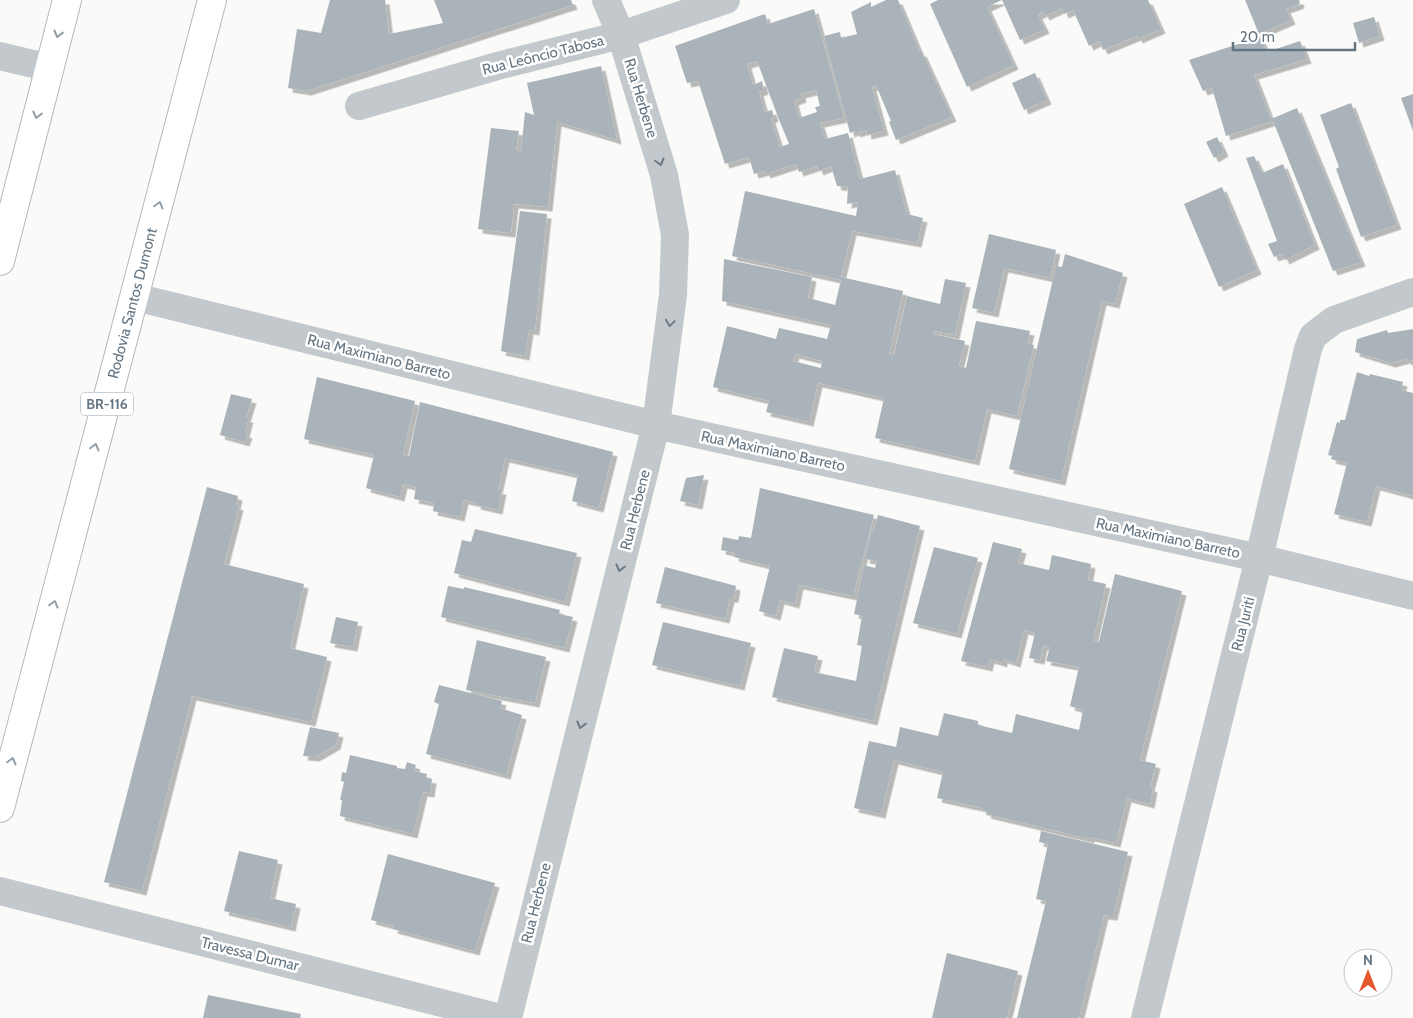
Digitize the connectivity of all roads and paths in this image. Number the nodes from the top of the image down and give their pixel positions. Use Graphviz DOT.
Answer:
graph roads {
  1 [pos="67,0"];
  2 [pos="212,0"];
  3 [pos="606,0"];
  4 [pos="726,0"];
  5 [pos="621,35"];
  6 [pos="0,56"];
  7 [pos="50,68"];
  8 [pos="359,106"];
  9 [pos="0,261"];
  10 [pos="1413,292"];
  11 [pos="135,297"];
  12 [pos="656,425"];
  13 [pos="1259,558"];
  14 [pos="1413,596"];
  15 [pos="0,808"];
  16 [pos="0,890"];
  17 [pos="501,1018"];
  18 [pos="508,1018"];
  19 [pos="1145,1018"];
  1 -- 7 [label="highway, one-way"];
  11 -- 2 [label="highway, Rodovia Santos Dumont / BR-116, one-way"];
  3 -- 5 [label="street, Rua Herbene"];
  4 -- 5 [label="street, Rua Leôncio Tabosa"];
  5 -- 8 [label="street, Rua Leôncio Tabosa"];
  5 -- 12 [label="street, Rua Herbene, one-way"];
  6 -- 7 [label="street"];
  7 -- 9 [label="highway, one-way"];
  10 -- 13 [label="street, Rua Juriti"];
  11 -- 12 [label="street, Rua Maximiano Barreto"];
  15 -- 11 [label="highway, Rodovia Santos Dumont / BR-116, one-way"];
  12 -- 13 [label="street, Rua Maximiano Barreto"];
  12 -- 18 [label="street, Rua Herbene, one-way"];
  13 -- 14 [label="street, Rua Maximiano Barreto"];
  13 -- 19 [label="street, Rua Juriti"];
  16 -- 17 [label="street, Travessa Dumar"];
}
